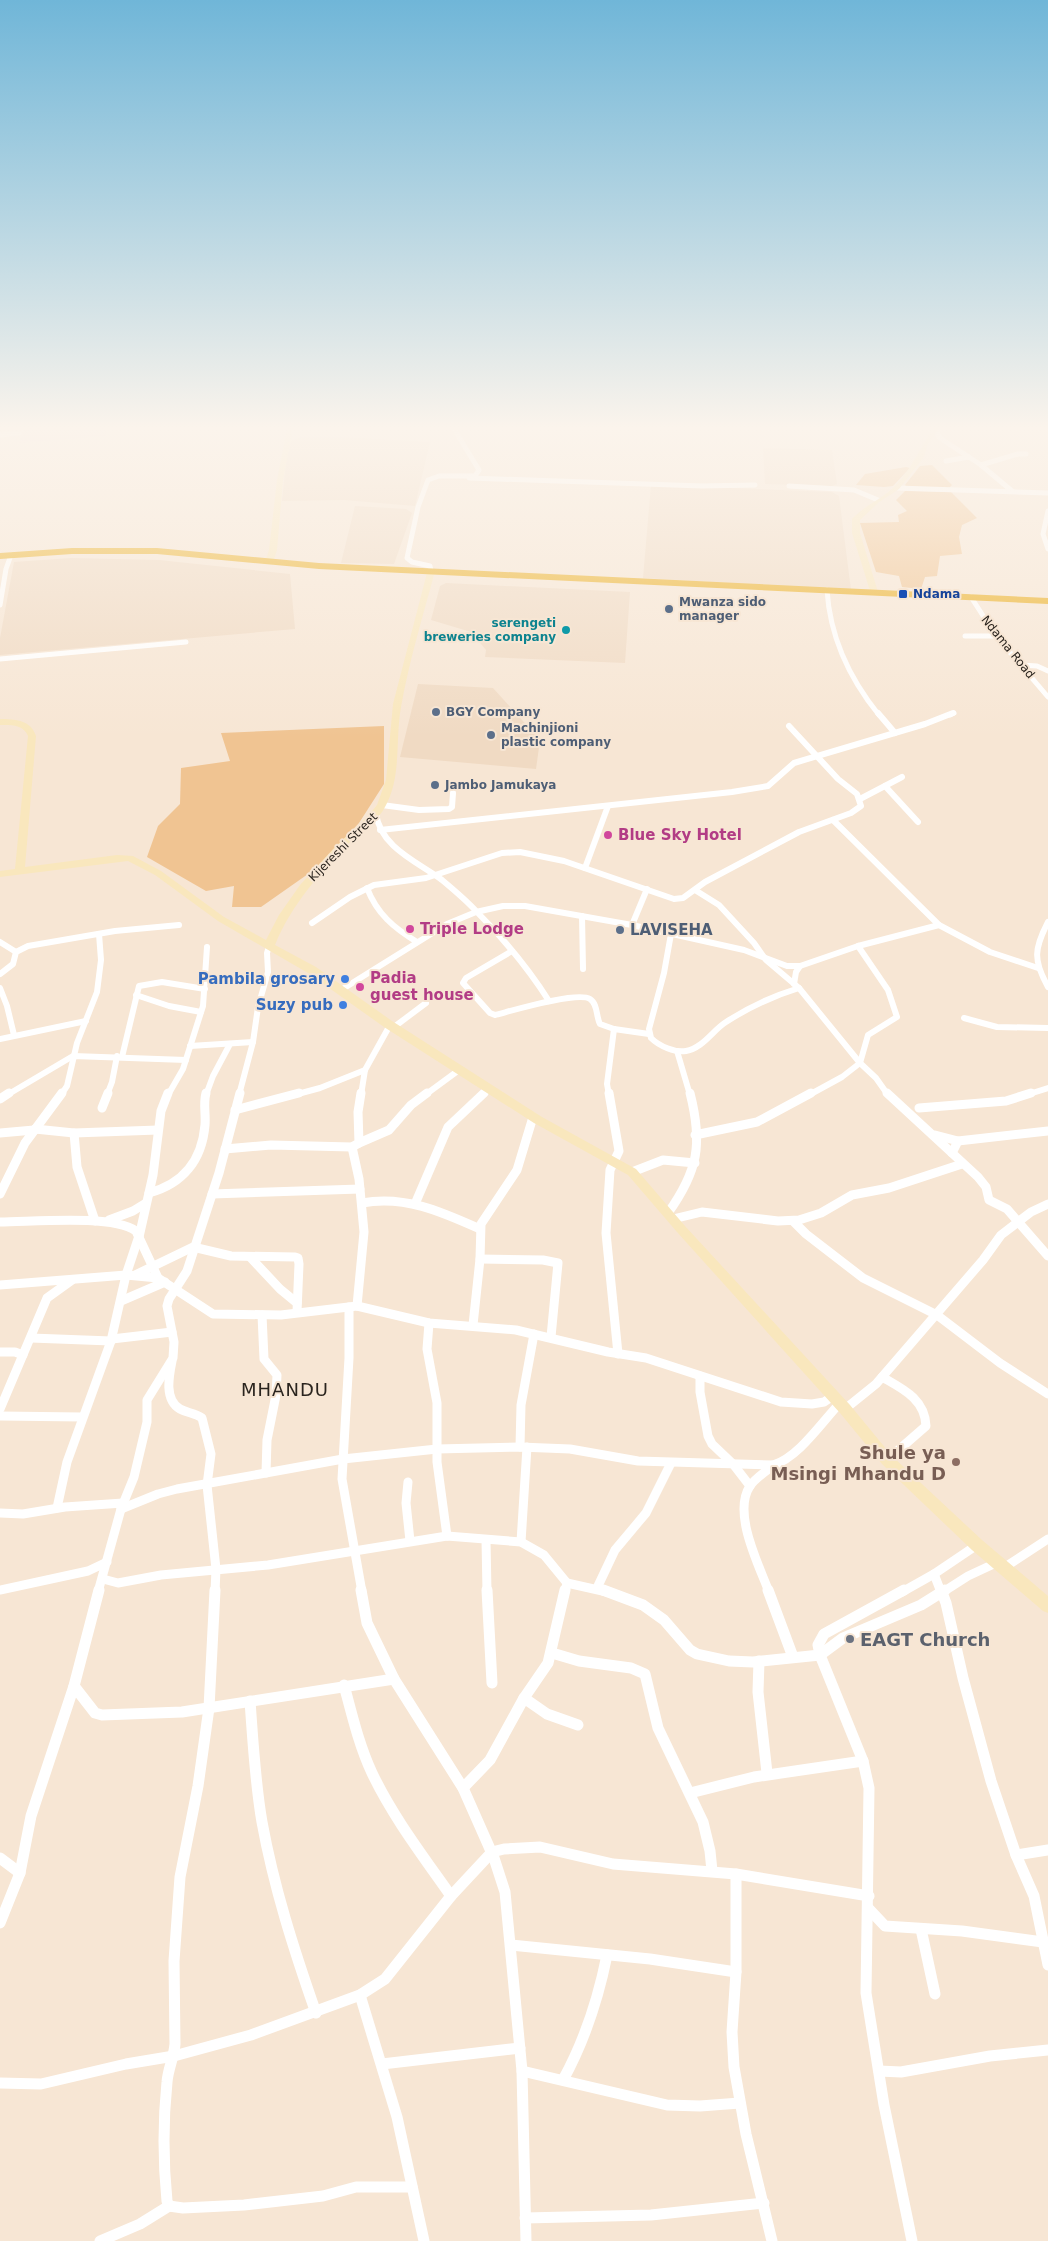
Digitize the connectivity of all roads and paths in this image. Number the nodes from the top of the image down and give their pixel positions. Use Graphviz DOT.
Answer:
graph roads {
  1 [pos="275,529"];
  2 [pos="413,529"];
  3 [pos="856,529"];
  4 [pos="1042,529"];
  5 [pos="1048,549"];
  6 [pos="11,555"];
  7 [pos="0,556"];
  8 [pos="269,562"];
  9 [pos="431,571"];
  10 [pos="827,590"];
  11 [pos="874,592"];
  12 [pos="971,597"];
  13 [pos="1048,600"];
  14 [pos="0,605"];
  15 [pos="965,636"];
  16 [pos="996,636"];
  17 [pos="186,642"];
  18 [pos="0,659"];
  19 [pos="1021,665"];
  20 [pos="1048,671"];
  21 [pos="1048,697"];
  22 [pos="954,713"];
  23 [pos="0,722"];
  24 [pos="788,726"];
  25 [pos="895,733"];
  26 [pos="816,757"];
  27 [pos="902,777"];
  28 [pos="885,786"];
  29 [pos="453,793"];
  30 [pos="860,798"];
  31 [pos="382,805"];
  32 [pos="608,806"];
  33 [pos="376,814"];
  34 [pos="834,820"];
  35 [pos="918,822"];
  36 [pos="380,830"];
  37 [pos="585,868"];
  38 [pos="20,871"];
  39 [pos="0,874"];
  40 [pos="435,874"];
  41 [pos="367,888"];
  42 [pos="647,889"];
  43 [pos="695,890"];
  44 [pos="476,912"];
  45 [pos="582,916"];
  46 [pos="1048,922"];
  47 [pos="312,923"];
  48 [pos="179,925"];
  49 [pos="632,925"];
  50 [pos="940,925"];
  51 [pos="99,934"];
  52 [pos="671,934"];
  53 [pos="0,942"];
  54 [pos="417,942"];
  55 [pos="269,946"];
  56 [pos="858,946"];
  57 [pos="207,947"];
  58 [pos="512,951"];
  59 [pos="16,952"];
  60 [pos="763,956"];
  61 [pos="800,966"];
  62 [pos="1038,968"];
  63 [pos="583,969"];
  64 [pos="0,974"];
  65 [pos="797,986"];
  66 [pos="1048,986"];
  67 [pos="0,988"];
  68 [pos="205,990"];
  69 [pos="341,990"];
  70 [pos="136,995"];
  71 [pos="549,1001"];
  72 [pos="426,1003"];
  73 [pos="201,1012"];
  74 [pos="964,1018"];
  75 [pos="86,1021"];
  76 [pos="392,1026"];
  77 [pos="1048,1028"];
  78 [pos="614,1029"];
  79 [pos="649,1034"];
  80 [pos="14,1035"];
  81 [pos="0,1038"];
  82 [pos="253,1042"];
  83 [pos="230,1044"];
  84 [pos="190,1046"];
  85 [pos="678,1051"];
  86 [pos="73,1056"];
  87 [pos="120,1056"];
  88 [pos="186,1060"];
  89 [pos="860,1063"];
  90 [pos="364,1070"];
  91 [pos="459,1070"];
  92 [pos="1048,1088"];
  93 [pos="489,1089"];
  94 [pos="0,1099"];
  95 [pos="102,1108"];
  96 [pos="919,1108"];
  97 [pos="235,1110"];
  98 [pos="533,1117"];
  99 [pos="35,1130"];
  100 [pos="158,1130"];
  101 [pos="1048,1131"];
  102 [pos="0,1133"];
  103 [pos="74,1133"];
  104 [pos="695,1135"];
  105 [pos="933,1135"];
  106 [pos="958,1141"];
  107 [pos="356,1145"];
  108 [pos="225,1149"];
  109 [pos="952,1153"];
  110 [pos="615,1161"];
  111 [pos="695,1163"];
  112 [pos="962,1164"];
  113 [pos="632,1172"];
  114 [pos="360,1189"];
  115 [pos="149,1193"];
  116 [pos="0,1194"];
  117 [pos="212,1194"];
  118 [pos="146,1203"];
  119 [pos="362,1203"];
  120 [pos="415,1204"];
  121 [pos="1048,1204"];
  122 [pos="671,1216"];
  123 [pos="1018,1220"];
  124 [pos="96,1221"];
  125 [pos="107,1221"];
  126 [pos="792,1221"];
  127 [pos="0,1222"];
  128 [pos="480,1230"];
  129 [pos="139,1237"];
  130 [pos="193,1247"];
  131 [pos="1048,1256"];
  132 [pos="250,1257"];
  133 [pos="480,1259"];
  134 [pos="152,1266"];
  135 [pos="131,1275"];
  136 [pos="74,1279"];
  137 [pos="162,1280"];
  138 [pos="0,1285"];
  139 [pos="177,1288"];
  140 [pos="121,1301"];
  141 [pos="353,1306"];
  142 [pos="297,1308"];
  143 [pos="262,1315"];
  144 [pos="937,1315"];
  145 [pos="429,1323"];
  146 [pos="473,1325"];
  147 [pos="172,1332"];
  148 [pos="534,1334"];
  149 [pos="551,1337"];
  150 [pos="31,1338"];
  151 [pos="112,1340"];
  152 [pos="0,1352"];
  153 [pos="618,1354"];
  154 [pos="23,1355"];
  155 [pos="172,1361"];
  156 [pos="700,1376"];
  157 [pos="882,1378"];
  158 [pos="1048,1394"];
  159 [pos="839,1403"];
  160 [pos="0,1409"];
  161 [pos="0,1416"];
  162 [pos="82,1417"];
  163 [pos="523,1447"];
  164 [pos="437,1449"];
  165 [pos="343,1459"];
  166 [pos="887,1460"];
  167 [pos="671,1463"];
  168 [pos="733,1464"];
  169 [pos="773,1465"];
  170 [pos="266,1473"];
  171 [pos="408,1482"];
  172 [pos="207,1485"];
  173 [pos="750,1486"];
  174 [pos="122,1506"];
  175 [pos="57,1508"];
  176 [pos="0,1513"];
  177 [pos="446,1536"];
  178 [pos="1048,1539"];
  179 [pos="486,1540"];
  180 [pos="410,1541"];
  181 [pos="521,1542"];
  182 [pos="977,1545"];
  183 [pos="356,1550"];
  184 [pos="107,1562"];
  185 [pos="1002,1564"];
  186 [pos="216,1569"];
  187 [pos="934,1574"];
  188 [pos="103,1579"];
  189 [pos="567,1583"];
  190 [pos="597,1588"];
  191 [pos="0,1590"];
  192 [pos="942,1593"];
  193 [pos="1048,1606"];
  194 [pos="552,1653"];
  195 [pos="820,1654"];
  196 [pos="793,1658"];
  197 [pos="759,1661"];
  198 [pos="394,1680"];
  199 [pos="492,1683"];
  200 [pos="344,1685"];
  201 [pos="74,1686"];
  202 [pos="524,1698"];
  203 [pos="250,1701"];
  204 [pos="209,1708"];
  205 [pos="578,1725"];
  206 [pos="863,1761"];
  207 [pos="767,1773"];
  208 [pos="463,1788"];
  209 [pos="690,1793"];
  210 [pos="1048,1850"];
  211 [pos="492,1852"];
  212 [pos="1016,1854"];
  213 [pos="0,1858"];
  214 [pos="712,1871"];
  215 [pos="20,1873"];
  216 [pos="736,1874"];
  217 [pos="451,1896"];
  218 [pos="868,1896"];
  219 [pos="868,1908"];
  220 [pos="0,1923"];
  221 [pos="920,1929"];
  222 [pos="511,1945"];
  223 [pos="1045,1947"];
  224 [pos="607,1955"];
  225 [pos="1048,1965"];
  226 [pos="736,1972"];
  227 [pos="935,1994"];
  228 [pos="360,1995"];
  229 [pos="316,2013"];
  230 [pos="520,2048"];
  231 [pos="1048,2050"];
  232 [pos="174,2056"];
  233 [pos="382,2064"];
  234 [pos="522,2071"];
  235 [pos="879,2071"];
  236 [pos="563,2080"];
  237 [pos="0,2082"];
  238 [pos="740,2103"];
  239 [pos="412,2187"];
  240 [pos="764,2203"];
  241 [pos="170,2206"];
  242 [pos="525,2218"];
  243 [pos="100,2241"];
  244 [pos="424,2241"];
  245 [pos="526,2241"];
  246 [pos="772,2241"];
  247 [pos="912,2241"];
  1 -- 8 [label="street"];
  2 -- 9 [label="street"];
  3 -- 11 [label="street"];
  4 -- 5 [label="street"];
  6 -- 7 [label="highway"];
  6 -- 8 [label="highway"];
  6 -- 14 [label="street"];
  8 -- 9 [label="highway"];
  9 -- 10 [label="highway"];
  9 -- 31 [label="street, Kijereshi Street"];
  10 -- 11 [label="highway"];
  10 -- 25 [label="street"];
  11 -- 12 [label="highway"];
  12 -- 13 [label="highway"];
  12 -- 16 [label="street, Ndama Road"];
  15 -- 16 [label="street"];
  16 -- 19 [label="street, Ndama Road"];
  17 -- 18 [label="street"];
  19 -- 20 [label="street"];
  19 -- 21 [label="street, Ndama Road"];
  22 -- 25 [label="street"];
  23 -- 38 [label="street"];
  24 -- 26 [label="street"];
  25 -- 26 [label="street"];
  26 -- 30 [label="street"];
  26 -- 32 [label="street"];
  27 -- 28 [label="street"];
  28 -- 30 [label="street"];
  28 -- 35 [label="street"];
  29 -- 31 [label="street"];
  30 -- 34 [label="street"];
  31 -- 33 [label="street, Kijereshi Street"];
  32 -- 36 [label="street"];
  32 -- 37 [label="street"];
  33 -- 36 [label="street"];
  33 -- 55 [label="street, Kijereshi Street"];
  34 -- 43 [label="street"];
  34 -- 50 [label="street"];
  36 -- 40 [label="street"];
  37 -- 40 [label="street"];
  37 -- 42 [label="street"];
  38 -- 39 [label="street"];
  38 -- 55 [label="street"];
  40 -- 41 [label="street"];
  40 -- 44 [label="street"];
  41 -- 47 [label="street"];
  41 -- 54 [label="street"];
  42 -- 43 [label="street"];
  42 -- 49 [label="street"];
  43 -- 60 [label="street"];
  44 -- 45 [label="street"];
  44 -- 54 [label="street"];
  44 -- 58 [label="street"];
  45 -- 49 [label="street"];
  45 -- 63 [label="street"];
  46 -- 62 [label="street"];
  48 -- 51 [label="street"];
  49 -- 52 [label="street"];
  50 -- 56 [label="street"];
  50 -- 62 [label="street"];
  51 -- 59 [label="street"];
  51 -- 75 [label="street"];
  52 -- 60 [label="street"];
  52 -- 79 [label="street"];
  53 -- 59 [label="street"];
  54 -- 69 [label="street"];
  55 -- 69 [label="street"];
  55 -- 82 [label="street"];
  56 -- 61 [label="street"];
  56 -- 89 [label="street"];
  57 -- 68 [label="street"];
  58 -- 71 [label="street"];
  58 -- 71 [label="street"];
  59 -- 64 [label="street"];
  60 -- 61 [label="street"];
  60 -- 65 [label="street"];
  61 -- 65 [label="street"];
  62 -- 66 [label="street"];
  65 -- 85 [label="street"];
  65 -- 89 [label="street"];
  67 -- 80 [label="street"];
  68 -- 70 [label="street"];
  68 -- 73 [label="street"];
  69 -- 76 [label="street"];
  70 -- 73 [label="street"];
  70 -- 87 [label="street"];
  71 -- 78 [label="street"];
  72 -- 76 [label="street"];
  73 -- 84 [label="street"];
  74 -- 77 [label="street"];
  75 -- 80 [label="street"];
  75 -- 86 [label="street"];
  76 -- 90 [label="street"];
  76 -- 91 [label="street"];
  78 -- 79 [label="street"];
  78 -- 110 [label="street"];
  79 -- 85 [label="street"];
  80 -- 81 [label="street"];
  82 -- 83 [label="street"];
  82 -- 97 [label="street"];
  83 -- 84 [label="street"];
  83 -- 115 [label="street"];
  84 -- 88 [label="street"];
  85 -- 104 [label="street"];
  86 -- 87 [label="street"];
  86 -- 94 [label="street"];
  86 -- 99 [label="street"];
  87 -- 88 [label="street"];
  87 -- 95 [label="street"];
  88 -- 100 [label="street"];
  89 -- 104 [label="street"];
  89 -- 105 [label="street"];
  90 -- 97 [label="street"];
  90 -- 107 [label="street"];
  91 -- 93 [label="street"];
  91 -- 107 [label="street"];
  92 -- 96 [label="street"];
  93 -- 98 [label="street"];
  93 -- 120 [label="street"];
  97 -- 108 [label="street"];
  98 -- 110 [label="street"];
  98 -- 128 [label="street"];
  99 -- 102 [label="street"];
  99 -- 103 [label="street"];
  99 -- 116 [label="street"];
  100 -- 103 [label="street"];
  100 -- 115 [label="street"];
  101 -- 106 [label="street"];
  103 -- 124 [label="street"];
  104 -- 111 [label="street"];
  105 -- 106 [label="street"];
  105 -- 109 [label="street"];
  106 -- 109 [label="street"];
  107 -- 108 [label="street"];
  107 -- 114 [label="street"];
  108 -- 117 [label="street"];
  109 -- 112 [label="street"];
  110 -- 113 [label="street"];
  110 -- 153 [label="street"];
  111 -- 113 [label="street"];
  111 -- 122 [label="street"];
  112 -- 123 [label="street"];
  112 -- 126 [label="street"];
  113 -- 122 [label="street"];
  114 -- 117 [label="street"];
  114 -- 119 [label="street"];
  115 -- 118 [label="street"];
  117 -- 130 [label="street"];
  118 -- 125 [label="street"];
  118 -- 129 [label="street"];
  119 -- 120 [label="street"];
  119 -- 141 [label="street"];
  120 -- 128 [label="street"];
  121 -- 123 [label="street"];
  122 -- 126 [label="street"];
  122 -- 159 [label="street"];
  123 -- 131 [label="street"];
  123 -- 144 [label="street"];
  124 -- 125 [label="street"];
  124 -- 127 [label="street"];
  125 -- 129 [label="street"];
  126 -- 144 [label="street"];
  128 -- 133 [label="street"];
  129 -- 134 [label="street"];
  129 -- 135 [label="street"];
  130 -- 132 [label="street"];
  130 -- 134 [label="street"];
  130 -- 139 [label="street"];
  132 -- 142 [label="street"];
  132 -- 142 [label="street"];
  133 -- 146 [label="street"];
  133 -- 149 [label="street"];
  134 -- 135 [label="street"];
  134 -- 137 [label="street"];
  135 -- 136 [label="street"];
  135 -- 137 [label="street"];
  135 -- 140 [label="street"];
  136 -- 138 [label="street"];
  136 -- 150 [label="street"];
  137 -- 139 [label="street"];
  137 -- 140 [label="street"];
  139 -- 143 [label="street"];
  139 -- 147 [label="street"];
  140 -- 151 [label="street"];
  141 -- 142 [label="street"];
  141 -- 145 [label="street"];
  141 -- 165 [label="street"];
  142 -- 143 [label="street"];
  143 -- 170 [label="street"];
  144 -- 157 [label="street"];
  144 -- 158 [label="street"];
  145 -- 146 [label="street"];
  145 -- 164 [label="street"];
  146 -- 148 [label="street"];
  147 -- 151 [label="street"];
  147 -- 155 [label="street"];
  148 -- 149 [label="street"];
  148 -- 163 [label="street"];
  149 -- 153 [label="street"];
  150 -- 151 [label="street"];
  150 -- 154 [label="street"];
  151 -- 162 [label="street"];
  152 -- 154 [label="street"];
  153 -- 156 [label="street"];
  154 -- 160 [label="street"];
  155 -- 172 [label="street"];
  155 -- 174 [label="street"];
  156 -- 159 [label="street"];
  156 -- 168 [label="street"];
  157 -- 159 [label="street"];
  157 -- 166 [label="street"];
  159 -- 166 [label="street"];
  159 -- 169 [label="street"];
  161 -- 162 [label="street"];
  162 -- 175 [label="street"];
  163 -- 164 [label="street"];
  163 -- 167 [label="street"];
  163 -- 181 [label="street"];
  164 -- 165 [label="street"];
  164 -- 177 [label="street"];
  165 -- 170 [label="street"];
  165 -- 183 [label="street"];
  166 -- 182 [label="street"];
  167 -- 168 [label="street"];
  167 -- 190 [label="street"];
  168 -- 169 [label="street"];
  168 -- 173 [label="street"];
  169 -- 173 [label="street"];
  170 -- 172 [label="street"];
  171 -- 180 [label="street"];
  172 -- 174 [label="street"];
  172 -- 186 [label="street"];
  173 -- 196 [label="street"];
  174 -- 175 [label="street"];
  174 -- 184 [label="street"];
  175 -- 176 [label="street"];
  177 -- 179 [label="street"];
  177 -- 180 [label="street"];
  178 -- 185 [label="street"];
  179 -- 181 [label="street"];
  179 -- 199 [label="street"];
  180 -- 183 [label="street"];
  181 -- 189 [label="street"];
  182 -- 185 [label="street"];
  182 -- 187 [label="street"];
  183 -- 186 [label="street"];
  183 -- 198 [label="street"];
  184 -- 188 [label="street"];
  184 -- 191 [label="street"];
  185 -- 192 [label="street"];
  185 -- 193 [label="street"];
  186 -- 188 [label="street"];
  186 -- 204 [label="street"];
  187 -- 192 [label="street"];
  187 -- 195 [label="street"];
  188 -- 201 [label="street"];
  189 -- 190 [label="street"];
  189 -- 194 [label="street"];
  190 -- 197 [label="street"];
  192 -- 195 [label="street"];
  192 -- 212 [label="street"];
  194 -- 202 [label="street"];
  194 -- 209 [label="street"];
  195 -- 196 [label="street"];
  195 -- 206 [label="street"];
  196 -- 197 [label="street"];
  197 -- 207 [label="street"];
  198 -- 200 [label="street"];
  198 -- 208 [label="street"];
  200 -- 203 [label="street"];
  200 -- 217 [label="street"];
  201 -- 204 [label="street"];
  201 -- 215 [label="street"];
  202 -- 205 [label="street"];
  202 -- 208 [label="street"];
  203 -- 204 [label="street"];
  203 -- 229 [label="street"];
  204 -- 232 [label="street"];
  206 -- 207 [label="street"];
  206 -- 218 [label="street"];
  207 -- 209 [label="street"];
  208 -- 211 [label="street"];
  209 -- 214 [label="street"];
  210 -- 212 [label="street"];
  211 -- 214 [label="street"];
  211 -- 217 [label="street"];
  211 -- 222 [label="street"];
  212 -- 223 [label="street"];
  213 -- 215 [label="street"];
  214 -- 216 [label="street"];
  215 -- 220 [label="street"];
  216 -- 218 [label="street"];
  216 -- 226 [label="street"];
  217 -- 228 [label="street"];
  218 -- 219 [label="street"];
  219 -- 221 [label="street"];
  219 -- 235 [label="street"];
  221 -- 223 [label="street"];
  221 -- 227 [label="street"];
  222 -- 224 [label="street"];
  222 -- 230 [label="street"];
  223 -- 225 [label="street"];
  224 -- 226 [label="street"];
  224 -- 236 [label="street"];
  226 -- 238 [label="street"];
  228 -- 229 [label="street"];
  228 -- 233 [label="street"];
  229 -- 232 [label="street"];
  230 -- 233 [label="street"];
  230 -- 234 [label="street"];
  231 -- 235 [label="street"];
  232 -- 237 [label="street"];
  232 -- 241 [label="street"];
  233 -- 239 [label="street"];
  234 -- 236 [label="street"];
  234 -- 242 [label="street"];
  235 -- 247 [label="street"];
  236 -- 238 [label="street"];
  238 -- 240 [label="street"];
  239 -- 241 [label="street"];
  239 -- 244 [label="street"];
  240 -- 242 [label="street"];
  240 -- 246 [label="street"];
  241 -- 243 [label="street"];
  242 -- 245 [label="street"];
}
